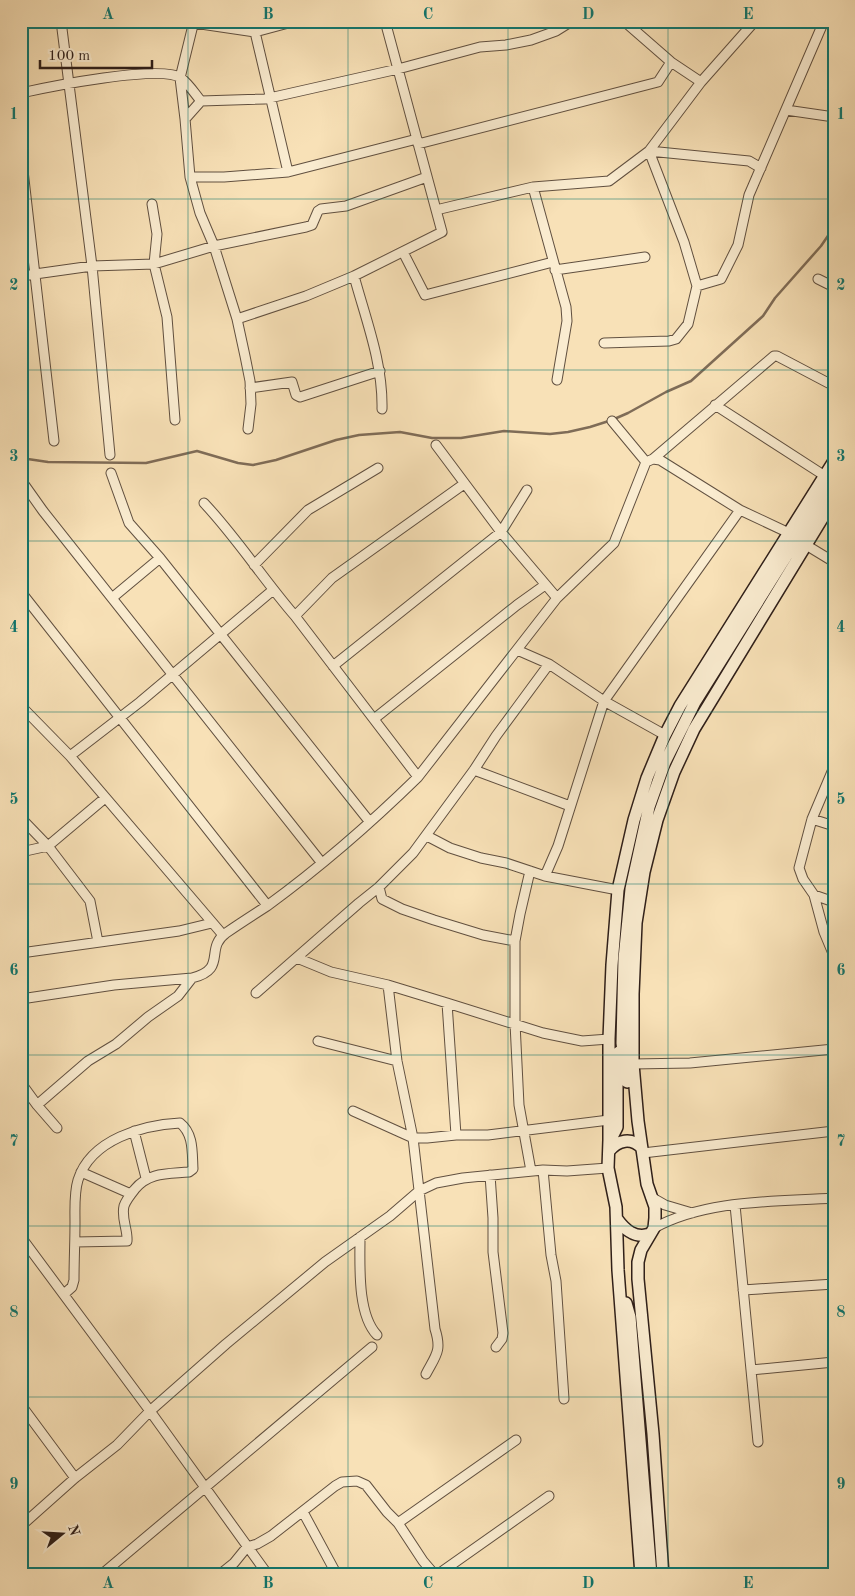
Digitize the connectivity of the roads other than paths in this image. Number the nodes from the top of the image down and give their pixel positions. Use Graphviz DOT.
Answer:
graph roads {
  1 [pos="61,21"];
  2 [pos="296,21"];
  3 [pos="385,21"];
  4 [pos="572,21"];
  5 [pos="624,21"];
  6 [pos="740,21"];
  7 [pos="824,21"];
  8 [pos="194,22"];
  9 [pos="752,24"];
  10 [pos="254,32"];
  11 [pos="671,62"];
  12 [pos="398,69"];
  13 [pos="180,78"];
  14 [pos="69,82"];
  15 [pos="701,82"];
  16 [pos="21,93"];
  17 [pos="270,98"];
  18 [pos="201,101"];
  19 [pos="786,110"];
  20 [pos="834,117"];
  21 [pos="185,120"];
  22 [pos="417,142"];
  23 [pos="649,151"];
  24 [pos="21,153"];
  25 [pos="761,168"];
  26 [pos="288,172"];
  27 [pos="190,177"];
  28 [pos="427,177"];
  29 [pos="533,187"];
  30 [pos="152,204"];
  31 [pos="436,210"];
  32 [pos="214,246"];
  33 [pos="403,252"];
  34 [pos="645,257"];
  35 [pos="154,264"];
  36 [pos="92,266"];
  37 [pos="554,266"];
  38 [pos="35,274"];
  39 [pos="21,276"];
  40 [pos="354,276"];
  41 [pos="818,279"];
  42 [pos="697,286"];
  43 [pos="834,287"];
  44 [pos="237,320"];
  45 [pos="604,343"];
  46 [pos="380,372"];
  47 [pos="557,380"];
  48 [pos="834,386"];
  49 [pos="250,388"];
  50 [pos="715,406"];
  51 [pos="382,409"];
  52 [pos="174,420"];
  53 [pos="612,421"];
  54 [pos="248,429"];
  55 [pos="54,441"];
  56 [pos="436,445"];
  57 [pos="110,456"];
  58 [pos="650,460"];
  59 [pos="834,461"];
  60 [pos="378,468"];
  61 [pos="111,473"];
  62 [pos="829,478"];
  63 [pos="22,483"];
  64 [pos="464,484"];
  65 [pos="527,490"];
  66 [pos="834,499"];
  67 [pos="204,503"];
  68 [pos="740,510"];
  69 [pos="501,532"];
  70 [pos="789,532"];
  71 [pos="806,545"];
  72 [pos="160,558"];
  73 [pos="834,562"];
  74 [pos="254,565"];
  75 [pos="545,585"];
  76 [pos="273,590"];
  77 [pos="21,592"];
  78 [pos="112,598"];
  79 [pos="557,598"];
  80 [pos="295,616"];
  81 [pos="221,635"];
  82 [pos="517,650"];
  83 [pos="549,664"];
  84 [pos="333,666"];
  85 [pos="173,675"];
  86 [pos="604,701"];
  87 [pos="21,706"];
  88 [pos="120,717"];
  89 [pos="374,719"];
  90 [pos="664,735"];
  91 [pos="70,756"];
  92 [pos="834,766"];
  93 [pos="474,770"];
  94 [pos="418,777"];
  95 [pos="105,798"];
  96 [pos="570,806"];
  97 [pos="21,818"];
  98 [pos="812,819"];
  99 [pos="369,821"];
  100 [pos="834,826"];
  101 [pos="427,836"];
  102 [pos="48,846"];
  103 [pos="21,852"];
  104 [pos="322,862"];
  105 [pos="530,871"];
  106 [pos="545,876"];
  107 [pos="379,887"];
  108 [pos="618,890"];
  109 [pos="814,895"];
  110 [pos="834,902"];
  111 [pos="267,906"];
  112 [pos="212,923"];
  113 [pos="223,935"];
  114 [pos="515,940"];
  115 [pos="98,942"];
  116 [pos="21,953"];
  117 [pos="834,956"];
  118 [pos="297,958"];
  119 [pos="192,978"];
  120 [pos="388,985"];
  121 [pos="256,994"];
  122 [pos="21,999"];
  123 [pos="447,1003"];
  124 [pos="515,1023"];
  125 [pos="609,1039"];
  126 [pos="318,1041"];
  127 [pos="622,1043"];
  128 [pos="834,1049"];
  129 [pos="397,1061"];
  130 [pos="633,1064"];
  131 [pos="21,1083"];
  132 [pos="37,1105"];
  133 [pos="353,1111"];
  134 [pos="609,1120"];
  135 [pos="57,1128"];
  136 [pos="523,1129"];
  137 [pos="134,1131"];
  138 [pos="834,1132"];
  139 [pos="456,1135"];
  140 [pos="413,1138"];
  141 [pos="609,1145"];
  142 [pos="642,1146"];
  143 [pos="608,1168"];
  144 [pos="543,1170"];
  145 [pos="531,1171"];
  146 [pos="81,1172"];
  147 [pos="490,1175"];
  148 [pos="146,1178"];
  149 [pos="419,1190"];
  150 [pos="131,1194"];
  151 [pos="651,1197"];
  152 [pos="834,1198"];
  153 [pos="735,1205"];
  154 [pos="692,1213"];
  155 [pos="617,1219"];
  156 [pos="652,1231"];
  157 [pos="360,1237"];
  158 [pos="75,1242"];
  159 [pos="23,1243"];
  160 [pos="618,1255"];
  161 [pos="638,1262"];
  162 [pos="834,1284"];
  163 [pos="743,1290"];
  164 [pos="64,1294"];
  165 [pos="630,1317"];
  166 [pos="377,1335"];
  167 [pos="372,1347"];
  168 [pos="496,1347"];
  169 [pos="834,1362"];
  170 [pos="751,1370"];
  171 [pos="426,1374"];
  172 [pos="564,1399"];
  173 [pos="21,1405"];
  174 [pos="150,1411"];
  175 [pos="516,1440"];
  176 [pos="758,1442"];
  177 [pos="75,1478"];
  178 [pos="205,1487"];
  179 [pos="549,1496"];
  180 [pos="303,1512"];
  181 [pos="398,1523"];
  182 [pos="21,1526"];
  183 [pos="247,1547"];
  184 [pos="21,1568"];
  185 [pos="24,1575"];
  186 [pos="101,1575"];
  187 [pos="219,1575"];
  188 [pos="268,1575"];
  189 [pos="337,1575"];
  190 [pos="436,1575"];
  191 [pos="640,1575"];
  192 [pos="651,1575"];
  193 [pos="663,1575"];
  1 -- 14 [label="street"];
  2 -- 10 [label="street"];
  3 -- 12 [label="street"];
  4 -- 12 [label="street"];
  5 -- 11 [label="street"];
  6 -- 9 [label="street"];
  7 -- 19 [label="street"];
  8 -- 10 [label="street"];
  8 -- 13 [label="street"];
  9 -- 15 [label="street"];
  10 -- 17 [label="street"];
  11 -- 15 [label="street"];
  11 -- 22 [label="street"];
  12 -- 17 [label="street"];
  12 -- 22 [label="street"];
  13 -- 14 [label="street"];
  13 -- 18 [label="street"];
  13 -- 21 [label="street"];
  14 -- 16 [label="street"];
  14 -- 36 [label="street"];
  15 -- 23 [label="street"];
  17 -- 18 [label="street"];
  17 -- 26 [label="street"];
  18 -- 21 [label="street"];
  19 -- 20 [label="street"];
  19 -- 25 [label="street"];
  21 -- 27 [label="street"];
  22 -- 26 [label="street"];
  22 -- 28 [label="street"];
  23 -- 25 [label="street"];
  23 -- 29 [label="street"];
  23 -- 42 [label="street"];
  24 -- 38 [label="street"];
  25 -- 42 [label="street"];
  26 -- 27 [label="street"];
  27 -- 32 [label="street"];
  28 -- 31 [label="street"];
  28 -- 32 [label="street"];
  29 -- 31 [label="street"];
  29 -- 37 [label="street"];
  30 -- 35 [label="street"];
  31 -- 33 [label="street"];
  32 -- 35 [label="street"];
  32 -- 44 [label="street"];
  33 -- 37 [label="street"];
  33 -- 40 [label="street"];
  34 -- 37 [label="street"];
  35 -- 36 [label="street"];
  35 -- 52 [label="street"];
  36 -- 38 [label="street"];
  36 -- 57 [label="street"];
  37 -- 47 [label="street"];
  38 -- 39 [label="street"];
  38 -- 55 [label="street"];
  40 -- 44 [label="street"];
  40 -- 46 [label="street"];
  41 -- 43 [label="street"];
  42 -- 45 [label="street"];
  44 -- 49 [label="street"];
  46 -- 49 [label="street"];
  46 -- 51 [label="street"];
  48 -- 50 [label="street"];
  49 -- 54 [label="street"];
  50 -- 58 [label="street"];
  50 -- 62 [label="street"];
  53 -- 58 [label="street"];
  56 -- 64 [label="street"];
  58 -- 68 [label="street"];
  58 -- 79 [label="street"];
  59 -- 62 [label="main road"];
  60 -- 74 [label="street"];
  61 -- 72 [label="street"];
  62 -- 70 [label="main road"];
  62 -- 127 [label="main road"];
  63 -- 78 [label="street"];
  64 -- 69 [label="street"];
  64 -- 80 [label="street"];
  65 -- 69 [label="street"];
  66 -- 71 [label="main road"];
  67 -- 74 [label="street"];
  68 -- 70 [label="street"];
  68 -- 86 [label="street"];
  69 -- 75 [label="street"];
  69 -- 84 [label="street"];
  70 -- 90 [label="main road"];
  71 -- 73 [label="street"];
  71 -- 130 [label="main road"];
  72 -- 78 [label="street"];
  72 -- 81 [label="street"];
  74 -- 76 [label="street"];
  75 -- 79 [label="street"];
  75 -- 89 [label="street"];
  76 -- 80 [label="street"];
  76 -- 81 [label="street"];
  77 -- 88 [label="street"];
  78 -- 85 [label="street"];
  79 -- 82 [label="street"];
  80 -- 84 [label="street"];
  81 -- 85 [label="street"];
  81 -- 99 [label="street"];
  82 -- 83 [label="street"];
  82 -- 94 [label="street"];
  83 -- 86 [label="street"];
  83 -- 93 [label="street"];
  84 -- 89 [label="street"];
  85 -- 88 [label="street"];
  85 -- 104 [label="street"];
  86 -- 90 [label="street"];
  86 -- 96 [label="street"];
  87 -- 91 [label="street"];
  88 -- 91 [label="street"];
  88 -- 111 [label="street"];
  89 -- 94 [label="street"];
  90 -- 108 [label="main road"];
  91 -- 95 [label="street"];
  92 -- 98 [label="street"];
  93 -- 96 [label="street"];
  93 -- 101 [label="street"];
  94 -- 99 [label="street"];
  95 -- 102 [label="street"];
  95 -- 112 [label="street"];
  96 -- 106 [label="street"];
  97 -- 102 [label="street"];
  98 -- 100 [label="street"];
  98 -- 109 [label="street"];
  99 -- 104 [label="street"];
  101 -- 105 [label="street"];
  101 -- 107 [label="street"];
  102 -- 103 [label="street"];
  102 -- 115 [label="street"];
  104 -- 111 [label="street"];
  105 -- 106 [label="street"];
  105 -- 114 [label="street"];
  106 -- 108 [label="street"];
  107 -- 114 [label="street"];
  107 -- 118 [label="street"];
  108 -- 125 [label="main road"];
  109 -- 110 [label="street"];
  109 -- 117 [label="street"];
  111 -- 113 [label="street"];
  112 -- 113 [label="street"];
  112 -- 115 [label="street"];
  113 -- 119 [label="street"];
  114 -- 124 [label="street"];
  115 -- 116 [label="street"];
  118 -- 120 [label="street"];
  118 -- 121 [label="street"];
  119 -- 122 [label="street"];
  119 -- 132 [label="street"];
  120 -- 123 [label="street"];
  120 -- 129 [label="street"];
  123 -- 124 [label="street"];
  123 -- 139 [label="street"];
  124 -- 125 [label="street"];
  124 -- 136 [label="street"];
  125 -- 134 [label="main road"];
  126 -- 129 [label="street"];
  127 -- 141 [label="main road"];
  127 -- 142 [label="main road"];
  128 -- 130 [label="street"];
  129 -- 140 [label="street"];
  130 -- 142 [label="main road"];
  131 -- 132 [label="street"];
  132 -- 135 [label="street"];
  133 -- 140 [label="street"];
  134 -- 136 [label="street"];
  134 -- 141 [label="main road"];
  136 -- 139 [label="street"];
  136 -- 145 [label="street"];
  137 -- 146 [label="street"];
  137 -- 148 [label="street"];
  137 -- 148 [label="street"];
  138 -- 142 [label="street"];
  139 -- 140 [label="street"];
  140 -- 149 [label="street"];
  141 -- 142 [label="main road"];
  141 -- 143 [label="main road"];
  142 -- 151 [label="main road"];
  143 -- 144 [label="street"];
  143 -- 155 [label="main road"];
  144 -- 145 [label="street"];
  144 -- 172 [label="street"];
  145 -- 147 [label="street"];
  146 -- 150 [label="street"];
  146 -- 158 [label="street"];
  147 -- 149 [label="street"];
  147 -- 168 [label="street"];
  148 -- 150 [label="street"];
  149 -- 157 [label="street"];
  149 -- 171 [label="street"];
  150 -- 158 [label="street"];
  151 -- 154 [label="street"];
  151 -- 156 [label="main road"];
  152 -- 153 [label="street"];
  153 -- 154 [label="street"];
  153 -- 163 [label="street"];
  154 -- 156 [label="street"];
  155 -- 156 [label="main road"];
  155 -- 160 [label="main road"];
  156 -- 161 [label="main road"];
  157 -- 166 [label="street"];
  157 -- 174 [label="street"];
  158 -- 164 [label="street"];
  159 -- 164 [label="street"];
  160 -- 165 [label="main road"];
  160 -- 191 [label="main road"];
  161 -- 165 [label="main road"];
  161 -- 193 [label="main road"];
  162 -- 163 [label="street"];
  163 -- 170 [label="street"];
  164 -- 174 [label="street"];
  165 -- 192 [label="main road"];
  167 -- 178 [label="street"];
  169 -- 170 [label="street"];
  170 -- 176 [label="street"];
  173 -- 177 [label="street"];
  174 -- 177 [label="street"];
  174 -- 178 [label="street"];
  175 -- 181 [label="street"];
  177 -- 182 [label="street"];
  178 -- 183 [label="street"];
  178 -- 186 [label="street"];
  179 -- 190 [label="street"];
  180 -- 181 [label="street"];
  180 -- 183 [label="street"];
  180 -- 189 [label="street"];
  181 -- 190 [label="street"];
  183 -- 187 [label="street"];
  183 -- 188 [label="street"];
  184 -- 185 [label="street"];
}
